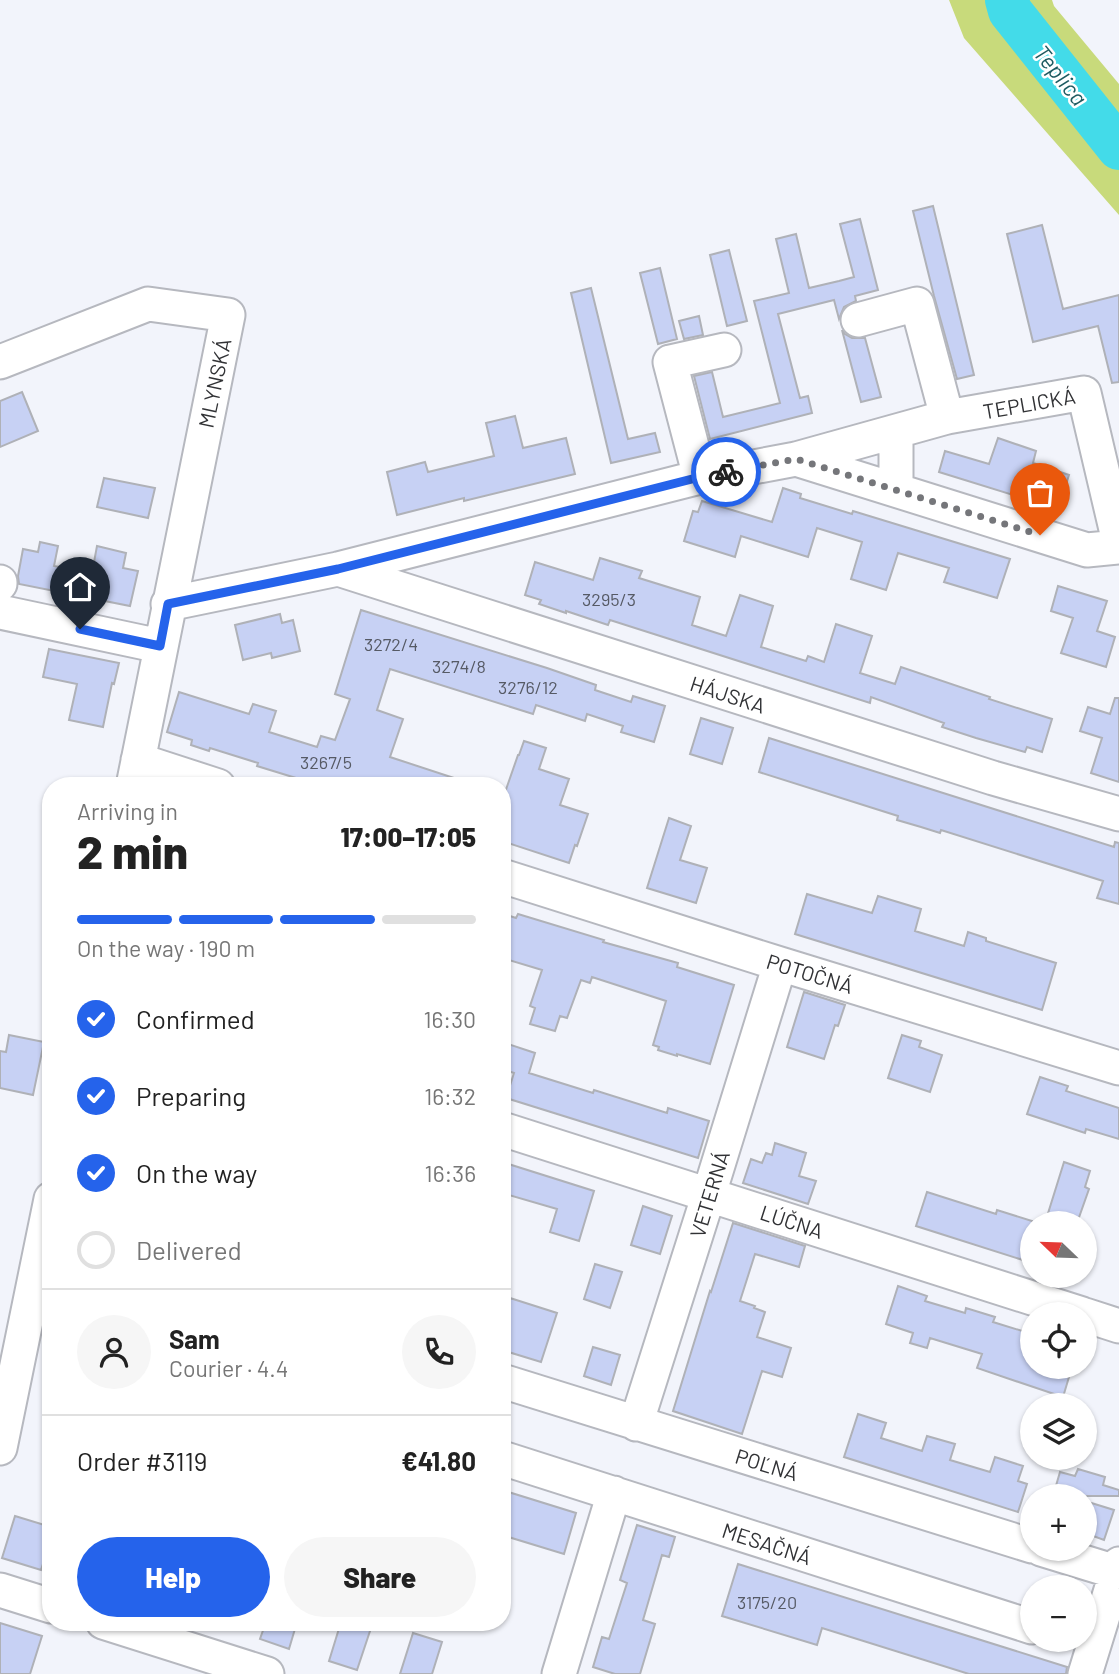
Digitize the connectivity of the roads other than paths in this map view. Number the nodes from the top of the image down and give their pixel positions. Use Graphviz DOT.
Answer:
graph roads {
  1 [pos="858,320"];
  2 [pos="724,350"];
  3 [pos="0,362"];
  4 [pos="947,417"];
  5 [pos="896,432"];
  6 [pos="796,459"];
  7 [pos="700,477"];
  8 [pos="896,490"];
  9 [pos="437,544"];
  10 [pos="1119,545"];
  11 [pos="338,569"];
  12 [pos="440,601"];
  13 [pos="168,604"];
  14 [pos="0,612"];
  15 [pos="160,646"];
  16 [pos="135,773"];
  17 [pos="161,777"];
  18 [pos="1119,814"];
  19 [pos="511,879"];
  20 [pos="780,964"];
  21 [pos="1119,1068"];
  22 [pos="511,1132"];
  23 [pos="709,1194"];
  24 [pos="42,1285"];
  25 [pos="1044,1302"];
  26 [pos="39,1313"];
  27 [pos="1097,1319"];
  28 [pos="1119,1326"];
  29 [pos="511,1384"];
  30 [pos="636,1424"];
  31 [pos="0,1447"];
  32 [pos="511,1461"];
  33 [pos="614,1493"];
  34 [pos="1020,1542"];
  35 [pos="1090,1561"];
  36 [pos="1118,1568"];
  37 [pos="0,1590"];
  38 [pos="42,1603"];
  39 [pos="1020,1623"];
  40 [pos="131,1631"];
  41 [pos="1083,1654"];
  42 [pos="267,1674"];
  43 [pos="558,1674"];
  1 -- 4 [label="street"];
  2 -- 7 [label="street"];
  3 -- 13 [label="street, MLYNSKÁ"];
  4 -- 5 [label="street, TEPLICKÁ"];
  4 -- 10 [label="street, TEPLICKÁ"];
  5 -- 6 [label="street, TEPLICKÁ"];
  5 -- 8 [label="street"];
  6 -- 7 [label="street, TEPLICKÁ"];
  6 -- 8 [label="street, TEPLICKÁ"];
  7 -- 9 [label="street, TEPLICKÁ"];
  8 -- 10 [label="street, TEPLICKÁ"];
  9 -- 11 [label="street, TEPLICKÁ"];
  9 -- 12 [label="street"];
  11 -- 12 [label="street, HÁJSKA"];
  11 -- 13 [label="street, TEPLICKÁ"];
  12 -- 18 [label="street, HÁJSKA"];
  13 -- 15 [label="street, MLYNSKÁ"];
  14 -- 15 [label="street"];
  15 -- 16 [label="street, MLYNSKÁ"];
  16 -- 17 [label="street"];
  19 -- 20 [label="street, POTOČNÁ"];
  20 -- 21 [label="street, POTOČNÁ"];
  20 -- 23 [label="street, VETERNÁ"];
  22 -- 23 [label="street, LÚČNA"];
  23 -- 25 [label="street, LÚČNA"];
  23 -- 30 [label="street, VETERNÁ"];
  24 -- 26 [label="street"];
  26 -- 31 [label="street"];
  27 -- 28 [label="street, LÚČNA"];
  29 -- 30 [label="street, POĽNÁ"];
  30 -- 34 [label="street, POĽNÁ"];
  32 -- 33 [label="street, MESAČNÁ"];
  33 -- 39 [label="street, MESAČNÁ"];
  33 -- 43 [label="street"];
  35 -- 36 [label="street"];
  36 -- 41 [label="street"];
  37 -- 38 [label="street"];
  40 -- 42 [label="street"];
}
